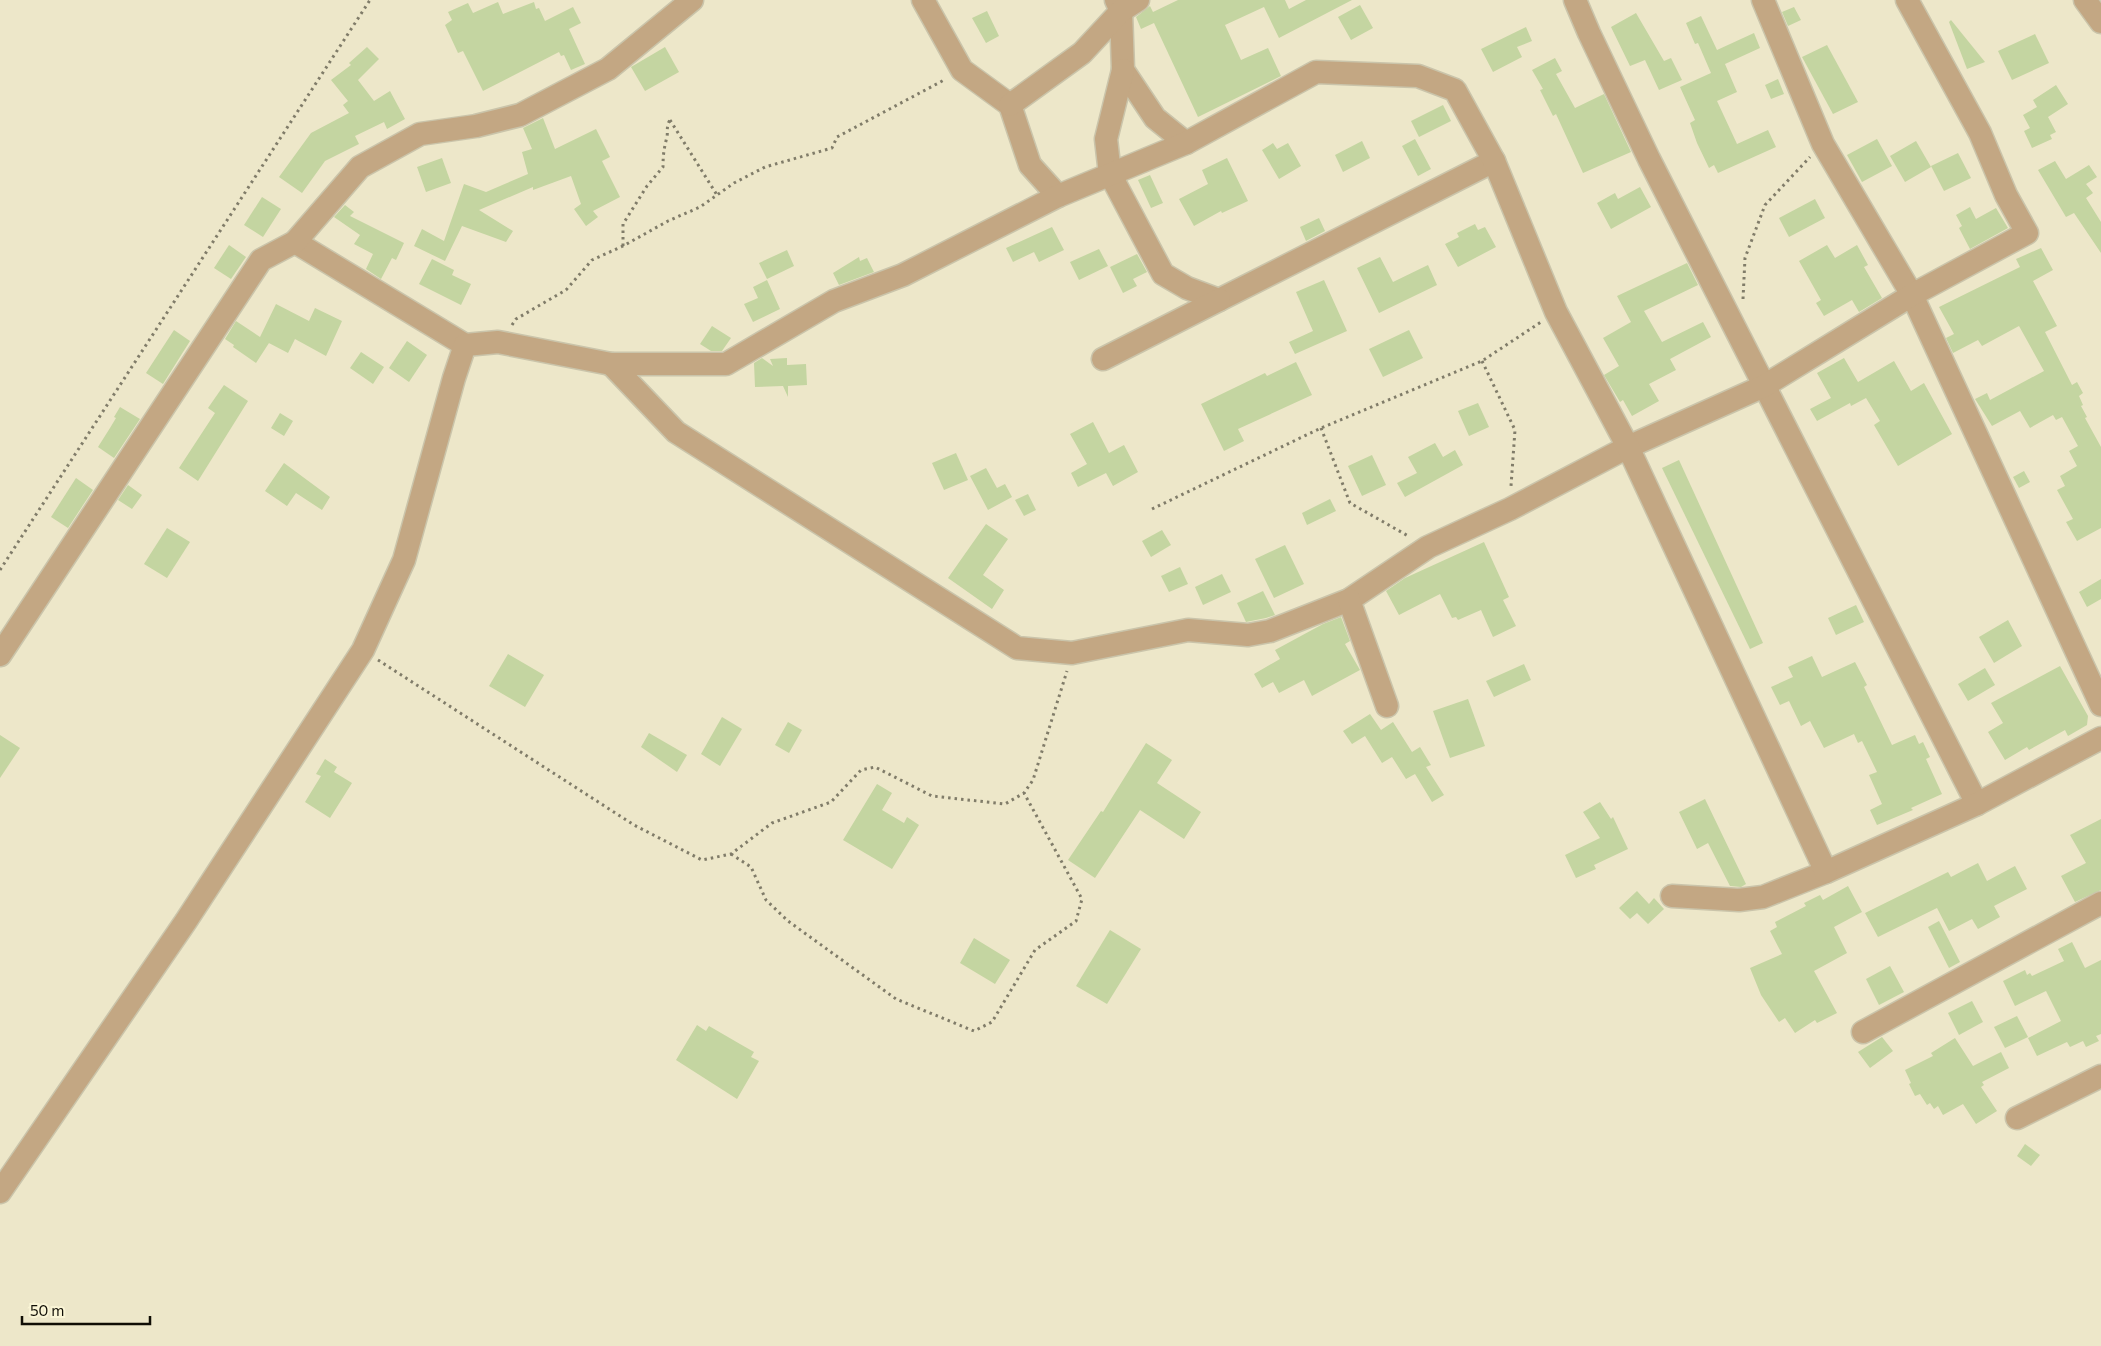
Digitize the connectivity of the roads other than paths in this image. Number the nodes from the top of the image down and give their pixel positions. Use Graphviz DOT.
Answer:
graph roads {
  1 [pos="692,0"];
  2 [pos="923,0"];
  3 [pos="1575,0"];
  4 [pos="1763,0"];
  5 [pos="1907,0"];
  6 [pos="2085,0"];
  7 [pos="1125,4"];
  8 [pos="2101,22"];
  9 [pos="1123,70"];
  10 [pos="1010,105"];
  11 [pos="1186,143"];
  12 [pos="1494,161"];
  13 [pos="1110,174"];
  14 [pos="1058,196"];
  15 [pos="295,242"];
  16 [pos="1912,295"];
  17 [pos="1219,300"];
  18 [pos="465,345"];
  19 [pos="1102,359"];
  20 [pos="611,364"];
  21 [pos="1764,386"];
  22 [pos="1628,447"];
  23 [pos="1350,600"];
  24 [pos="0,654"];
  25 [pos="2101,705"];
  26 [pos="1387,706"];
  27 [pos="2101,738"];
  28 [pos="1977,804"];
  29 [pos="1826,872"];
  30 [pos="1672,896"];
  31 [pos="2101,903"];
  32 [pos="1863,1032"];
  33 [pos="2101,1076"];
  34 [pos="2017,1118"];
  35 [pos="0,1192"];
  1 -- 15 [label="street"];
  2 -- 10 [label="street"];
  3 -- 21 [label="street"];
  4 -- 16 [label="street"];
  5 -- 16 [label="street"];
  6 -- 8 [label="street"];
  7 -- 9 [label="street"];
  7 -- 10 [label="street"];
  9 -- 11 [label="street"];
  9 -- 13 [label="street"];
  10 -- 14 [label="street"];
  11 -- 12 [label="street"];
  11 -- 13 [label="street"];
  12 -- 17 [label="street"];
  12 -- 22 [label="street"];
  13 -- 14 [label="street"];
  13 -- 17 [label="street"];
  14 -- 20 [label="street"];
  15 -- 18 [label="street"];
  15 -- 24 [label="street"];
  16 -- 21 [label="street"];
  16 -- 25 [label="street"];
  17 -- 19 [label="street"];
  18 -- 20 [label="street"];
  18 -- 35 [label="street"];
  20 -- 23 [label="street"];
  21 -- 22 [label="street"];
  21 -- 28 [label="street"];
  22 -- 23 [label="street"];
  22 -- 29 [label="street"];
  23 -- 26 [label="street"];
  27 -- 28 [label="street"];
  28 -- 29 [label="street"];
  29 -- 30 [label="street"];
  31 -- 32 [label="street"];
  33 -- 34 [label="street"];
}
